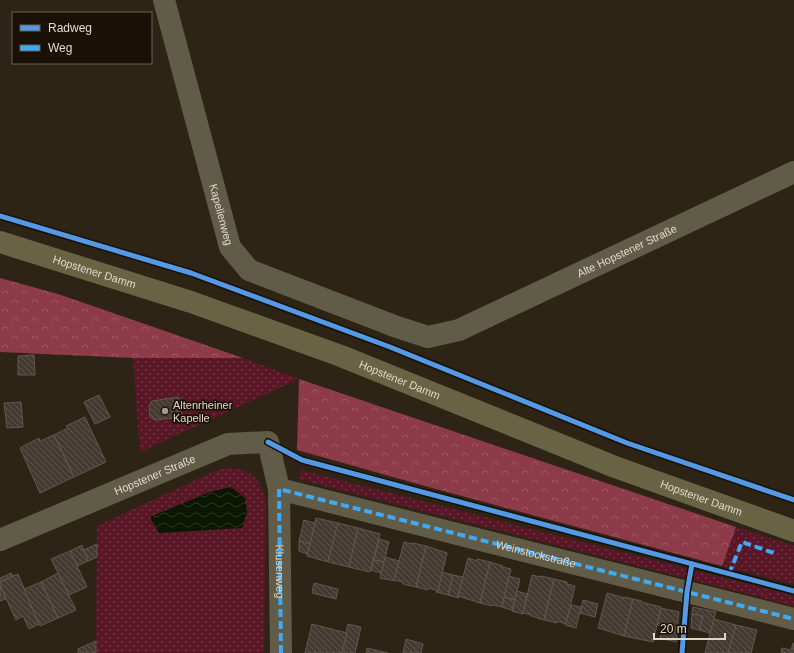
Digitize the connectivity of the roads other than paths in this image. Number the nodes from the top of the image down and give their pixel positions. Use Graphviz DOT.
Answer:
graph roads {
  1 [pos="164,0"];
  2 [pos="794,172"];
  3 [pos="0,242"];
  4 [pos="459,330"];
  5 [pos="279,489"];
  6 [pos="794,531"];
  7 [pos="0,540"];
  8 [pos="794,619"];
  9 [pos="281,653"];
  1 -- 4 [label="street, Kapellenweg"];
  2 -- 4 [label="street, Alte Hopstener Straße"];
  3 -- 6 [label="main road, Hopstener Damm"];
  5 -- 7 [label="street, Hopstener Straße"];
  5 -- 8 [label="street, Weinstockstraße"];
  5 -- 9 [label="street, Klusenweg"];
}
